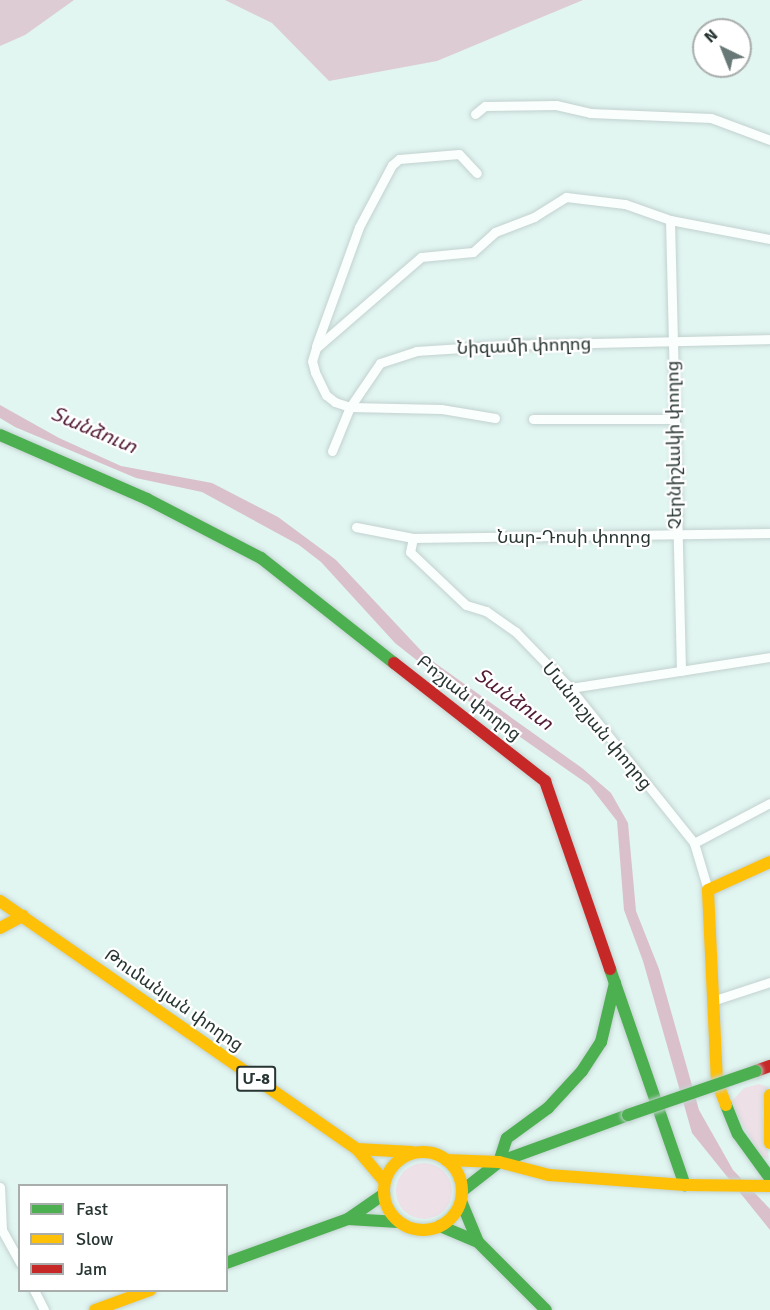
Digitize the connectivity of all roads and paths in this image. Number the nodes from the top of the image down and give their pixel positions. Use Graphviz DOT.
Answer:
graph roads {
  1 [pos="475,114"];
  2 [pos="770,140"];
  3 [pos="477,173"];
  4 [pos="670,220"];
  5 [pos="770,238"];
  6 [pos="770,339"];
  7 [pos="672,342"];
  8 [pos="316,348"];
  9 [pos="351,407"];
  10 [pos="495,418"];
  11 [pos="673,419"];
  12 [pos="533,420"];
  13 [pos="0,435"];
  14 [pos="332,451"];
  15 [pos="356,528"];
  16 [pos="770,533"];
  17 [pos="675,537"];
  18 [pos="413,538"];
  19 [pos="770,657"];
  20 [pos="681,671"];
  21 [pos="570,688"];
  22 [pos="770,803"];
  23 [pos="694,843"];
  24 [pos="770,862"];
  25 [pos="708,890"];
  26 [pos="0,901"];
  27 [pos="23,916"];
  28 [pos="0,928"];
  29 [pos="615,982"];
  30 [pos="770,982"];
  31 [pos="712,1001"];
  32 [pos="770,1066"];
  33 [pos="770,1095"];
  34 [pos="770,1143"];
  35 [pos="357,1149"];
  36 [pos="416,1152"];
  37 [pos="446,1160"];
  38 [pos="499,1162"];
  39 [pos="770,1178"];
  40 [pos="685,1185"];
  41 [pos="770,1186"];
  42 [pos="0,1187"];
  43 [pos="384,1188"];
  44 [pos="462,1196"];
  45 [pos="348,1219"];
  46 [pos="398,1222"];
  47 [pos="440,1226"];
  48 [pos="1,1230"];
  49 [pos="478,1242"];
  50 [pos="18,1260"];
  51 [pos="228,1262"];
  52 [pos="35,1292"];
  53 [pos="146,1292"];
  54 [pos="115,1307"];
  55 [pos="44,1310"];
  56 [pos="95,1310"];
  57 [pos="546,1310"];
  1 -- 2 [label="street"];
  3 -- 8 [label="street"];
  4 -- 5 [label="street"];
  4 -- 7 [label="street, Չերնիշևսկի փողոց"];
  4 -- 8 [label="street"];
  6 -- 7 [label="street, Նիզամի փողոց"];
  7 -- 9 [label="street, Նիզամի փողոց"];
  7 -- 11 [label="street, Չերնիշևսկի փողոց"];
  8 -- 9 [label="street"];
  9 -- 10 [label="street"];
  9 -- 14 [label="street, Նիզամի փողոց"];
  11 -- 12 [label="street"];
  11 -- 17 [label="street, Չերնիշևսկի փողոց"];
  13 -- 29 [label="main road, Բոշյան փողոց"];
  15 -- 18 [label="street"];
  16 -- 17 [label="street, Նար-Դոսի փողոց"];
  17 -- 18 [label="street, Նար-Դոսի փողոց"];
  17 -- 20 [label="street, Չերնիշևսկի փողոց"];
  18 -- 21 [label="street, Մանուշյան փողոց"];
  19 -- 20 [label="street"];
  20 -- 21 [label="street"];
  21 -- 23 [label="street, Մանուշյան փողոց"];
  22 -- 23 [label="street"];
  23 -- 25 [label="street, Մանուշյան փողոց"];
  24 -- 25 [label="main road"];
  25 -- 31 [label="main road"];
  26 -- 27 [label="main road, Թումանյան փողոց / Մ-8"];
  27 -- 28 [label="main road"];
  27 -- 35 [label="main road, Թումանյան փողոց / Մ-8"];
  29 -- 38 [label="main road"];
  29 -- 40 [label="main road, Բոշյան փողոց"];
  30 -- 31 [label="street"];
  31 -- 39 [label="main road"];
  32 -- 38 [label="main road, bridge"];
  33 -- 34 [label="main road"];
  35 -- 36 [label="main road"];
  35 -- 43 [label="main road, Մ-8"];
  36 -- 37 [label="main road"];
  36 -- 43 [label="main road"];
  37 -- 38 [label="main road"];
  37 -- 44 [label="main road"];
  38 -- 40 [label="main road"];
  38 -- 44 [label="main road"];
  40 -- 41 [label="main road"];
  42 -- 48 [label="street"];
  43 -- 45 [label="main road"];
  43 -- 46 [label="main road"];
  44 -- 47 [label="main road"];
  44 -- 49 [label="main road"];
  45 -- 46 [label="main road"];
  45 -- 51 [label="main road"];
  46 -- 47 [label="main road"];
  47 -- 49 [label="main road"];
  48 -- 50 [label="street"];
  49 -- 57 [label="main road"];
  52 -- 55 [label="street"];
  53 -- 54 [label="main road"];
  54 -- 56 [label="main road"];
}
